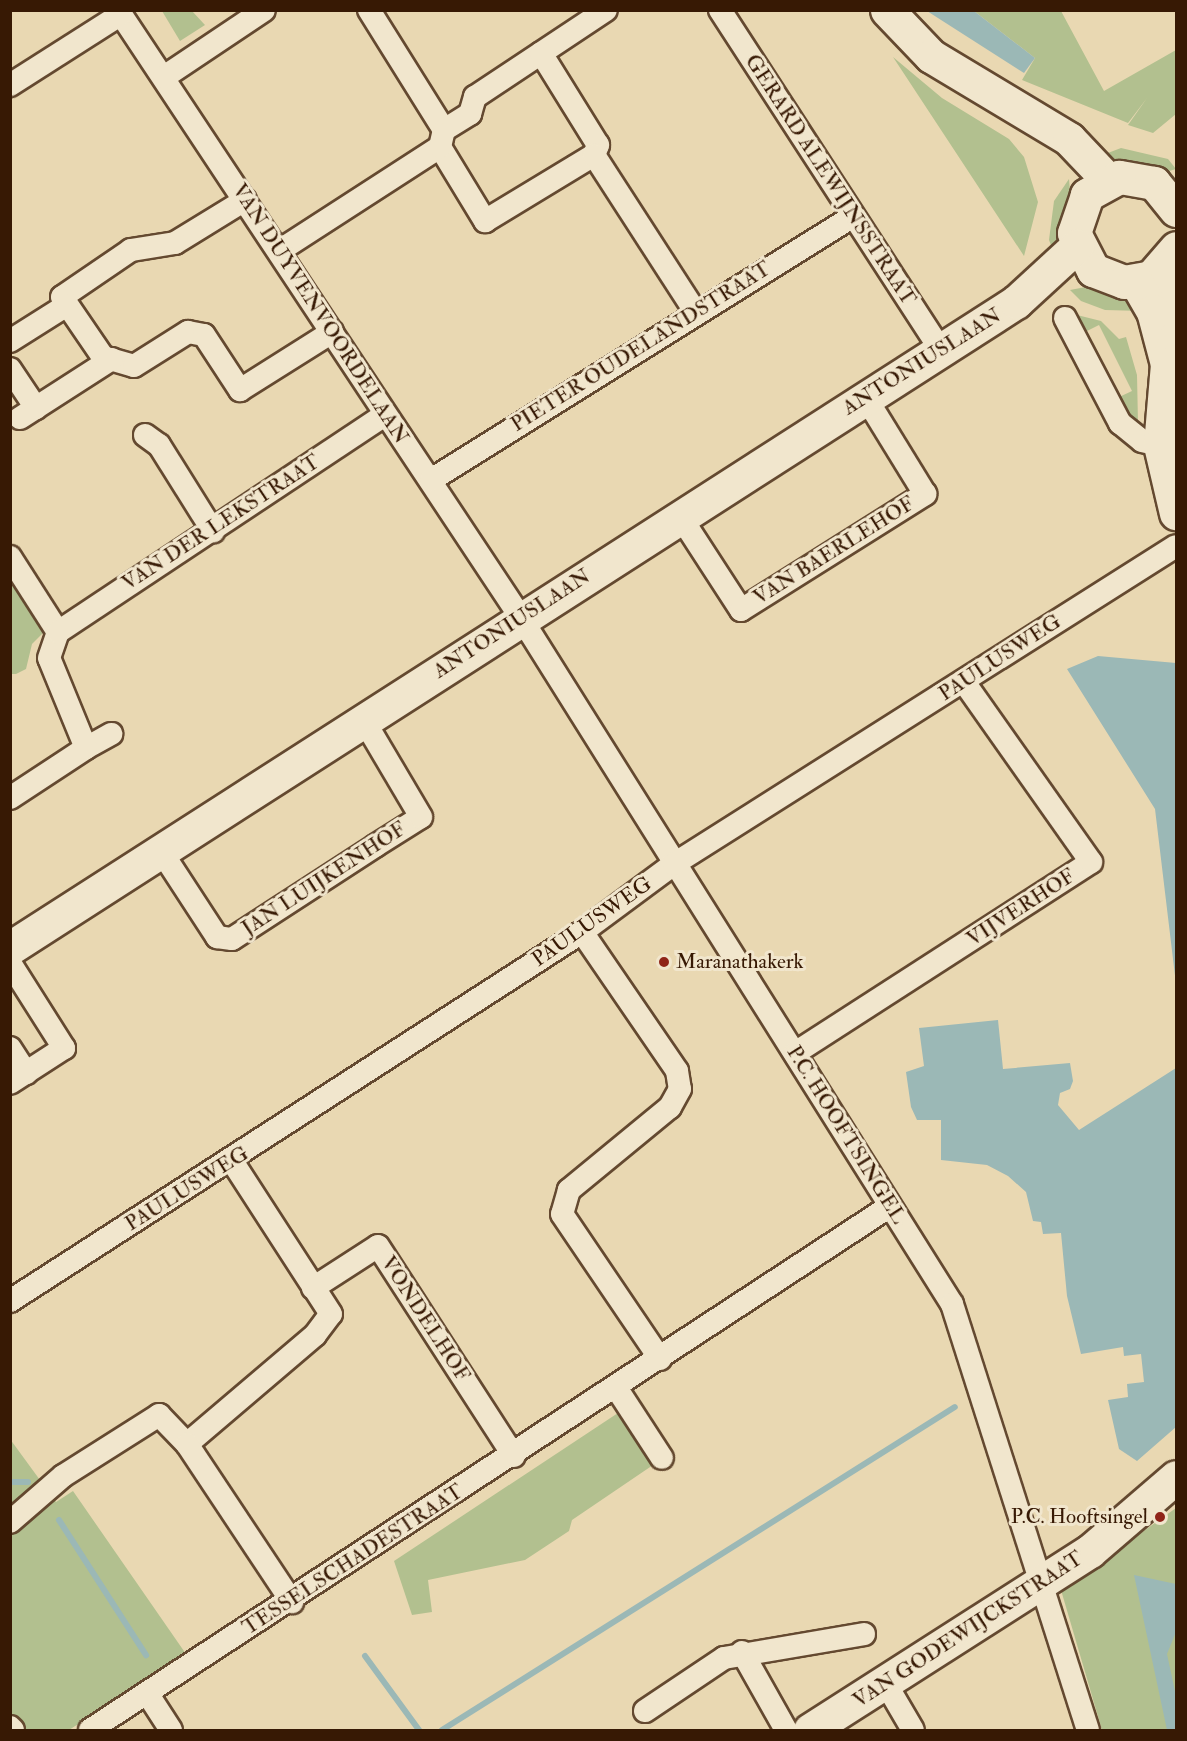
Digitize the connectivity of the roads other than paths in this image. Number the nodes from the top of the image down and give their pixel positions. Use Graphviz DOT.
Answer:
graph roads {
  1 [pos="264,10"];
  2 [pos="369,10"];
  3 [pos="606,10"];
  4 [pos="720,10"];
  5 [pos="887,10"];
  6 [pos="119,13"];
  7 [pos="542,53"];
  8 [pos="164,77"];
  9 [pos="10,86"];
  10 [pos="442,138"];
  11 [pos="594,155"];
  12 [pos="1097,187"];
  13 [pos="1172,194"];
  14 [pos="245,200"];
  15 [pos="852,217"];
  16 [pos="279,251"];
  17 [pos="1085,258"];
  18 [pos="1171,258"];
  19 [pos="1136,282"];
  20 [pos="67,305"];
  21 [pos="695,311"];
  22 [pos="1176,316"];
  23 [pos="1065,318"];
  24 [pos="332,332"];
  25 [pos="10,342"];
  26 [pos="941,350"];
  27 [pos="1172,350"];
  28 [pos="107,358"];
  29 [pos="10,369"];
  30 [pos="866,398"];
  31 [pos="384,415"];
  32 [pos="146,435"];
  33 [pos="1160,445"];
  34 [pos="431,480"];
  35 [pos="1176,513"];
  36 [pos="680,516"];
  37 [pos="213,531"];
  38 [pos="1176,546"];
  39 [pos="10,557"];
  40 [pos="521,618"];
  41 [pos="58,632"];
  42 [pos="964,682"];
  43 [pos="363,719"];
  44 [pos="111,734"];
  45 [pos="86,748"];
  46 [pos="10,798"];
  47 [pos="160,851"];
  48 [pos="674,864"];
  49 [pos="582,932"];
  50 [pos="10,948"];
  51 [pos="10,963"];
  52 [pos="10,1048"];
  53 [pos="795,1053"];
  54 [pos="18,1078"];
  55 [pos="232,1161"];
  56 [pos="890,1206"];
  57 [pos="313,1288"];
  58 [pos="10,1301"];
  59 [pos="660,1359"];
  60 [pos="616,1389"];
  61 [pos="187,1444"];
  62 [pos="514,1456"];
  63 [pos="662,1458"];
  64 [pos="1176,1477"];
  65 [pos="10,1522"];
  66 [pos="1044,1582"];
  67 [pos="292,1602"];
  68 [pos="864,1634"];
  69 [pos="742,1652"];
  70 [pos="886,1684"];
  71 [pos="147,1693"];
  72 [pos="645,1711"];
  73 [pos="90,1731"];
  74 [pos="171,1731"];
  75 [pos="786,1731"];
  76 [pos="810,1731"];
  77 [pos="913,1731"];
  78 [pos="1088,1731"];
  1 -- 8 [label="street"];
  2 -- 10 [label="street"];
  3 -- 7 [label="street"];
  4 -- 15 [label="street, GERARD ALEWIJNSSTRAAT"];
  5 -- 12 [label="main road"];
  6 -- 8 [label="street, VAN DUYVENVOORDELAAN"];
  6 -- 9 [label="street"];
  7 -- 10 [label="street"];
  7 -- 11 [label="street"];
  8 -- 14 [label="street, VAN DUYVENVOORDELAAN"];
  10 -- 11 [label="street"];
  10 -- 16 [label="street"];
  11 -- 21 [label="street"];
  12 -- 13 [label="main road"];
  12 -- 17 [label="main road"];
  14 -- 16 [label="street, VAN DUYVENVOORDELAAN"];
  14 -- 20 [label="street"];
  15 -- 21 [label="street, PIETER OUDELANDSTRAAT"];
  15 -- 26 [label="street, GERARD ALEWIJNSSTRAAT"];
  16 -- 24 [label="street, VAN DUYVENVOORDELAAN"];
  17 -- 19 [label="main road"];
  17 -- 26 [label="main road, ANTONIUSLAAN"];
  18 -- 19 [label="main road"];
  18 -- 22 [label="main road"];
  19 -- 27 [label="main road"];
  20 -- 25 [label="street"];
  20 -- 28 [label="street"];
  21 -- 34 [label="street, PIETER OUDELANDSTRAAT"];
  23 -- 33 [label="street"];
  24 -- 28 [label="street"];
  24 -- 31 [label="street, VAN DUYVENVOORDELAAN"];
  26 -- 30 [label="main road, ANTONIUSLAAN"];
  27 -- 33 [label="main road"];
  28 -- 29 [label="street"];
  30 -- 36 [label="main road, ANTONIUSLAAN"];
  30 -- 36 [label="street, VAN BAERLEHOF"];
  31 -- 34 [label="street, VAN DUYVENVOORDELAAN"];
  31 -- 37 [label="street, VAN DER LEKSTRAAT"];
  32 -- 37 [label="street"];
  33 -- 35 [label="main road"];
  34 -- 40 [label="street, VAN DUYVENVOORDELAAN"];
  36 -- 40 [label="main road, ANTONIUSLAAN"];
  37 -- 41 [label="street, VAN DER LEKSTRAAT"];
  38 -- 42 [label="street, PAULUSWEG"];
  39 -- 41 [label="street"];
  40 -- 43 [label="main road, ANTONIUSLAAN"];
  40 -- 48 [label="street, P.C. HOOFTSINGEL"];
  41 -- 45 [label="street"];
  42 -- 48 [label="street, PAULUSWEG"];
  42 -- 53 [label="street, VIJVERHOF"];
  43 -- 47 [label="main road, ANTONIUSLAAN"];
  43 -- 47 [label="street, JAN LUIJKENHOF"];
  44 -- 45 [label="street"];
  45 -- 46 [label="street"];
  47 -- 50 [label="main road, ANTONIUSLAAN"];
  48 -- 49 [label="street, PAULUSWEG"];
  48 -- 53 [label="street, P.C. HOOFTSINGEL"];
  49 -- 55 [label="street, PAULUSWEG"];
  49 -- 59 [label="street"];
  51 -- 54 [label="street"];
  52 -- 54 [label="street"];
  53 -- 56 [label="street, P.C. HOOFTSINGEL"];
  55 -- 57 [label="street"];
  55 -- 58 [label="street, PAULUSWEG"];
  56 -- 59 [label="street, TESSELSCHADESTRAAT"];
  56 -- 66 [label="street, P.C. HOOFTSINGEL"];
  57 -- 61 [label="street"];
  57 -- 62 [label="street, VONDELHOF"];
  59 -- 60 [label="street, TESSELSCHADESTRAAT"];
  60 -- 62 [label="street, TESSELSCHADESTRAAT"];
  60 -- 63 [label="street"];
  61 -- 65 [label="street"];
  61 -- 67 [label="street"];
  62 -- 67 [label="street, TESSELSCHADESTRAAT"];
  64 -- 66 [label="main road, VAN GODEWIJCKSTRAAT"];
  66 -- 70 [label="main road, VAN GODEWIJCKSTRAAT"];
  66 -- 78 [label="street, P.C. HOOFTSINGEL"];
  67 -- 71 [label="street, TESSELSCHADESTRAAT"];
  68 -- 69 [label="street"];
  69 -- 72 [label="street"];
  69 -- 75 [label="street"];
  70 -- 76 [label="main road, VAN GODEWIJCKSTRAAT"];
  70 -- 77 [label="street"];
  71 -- 73 [label="street, TESSELSCHADESTRAAT"];
  71 -- 74 [label="street"];
}
